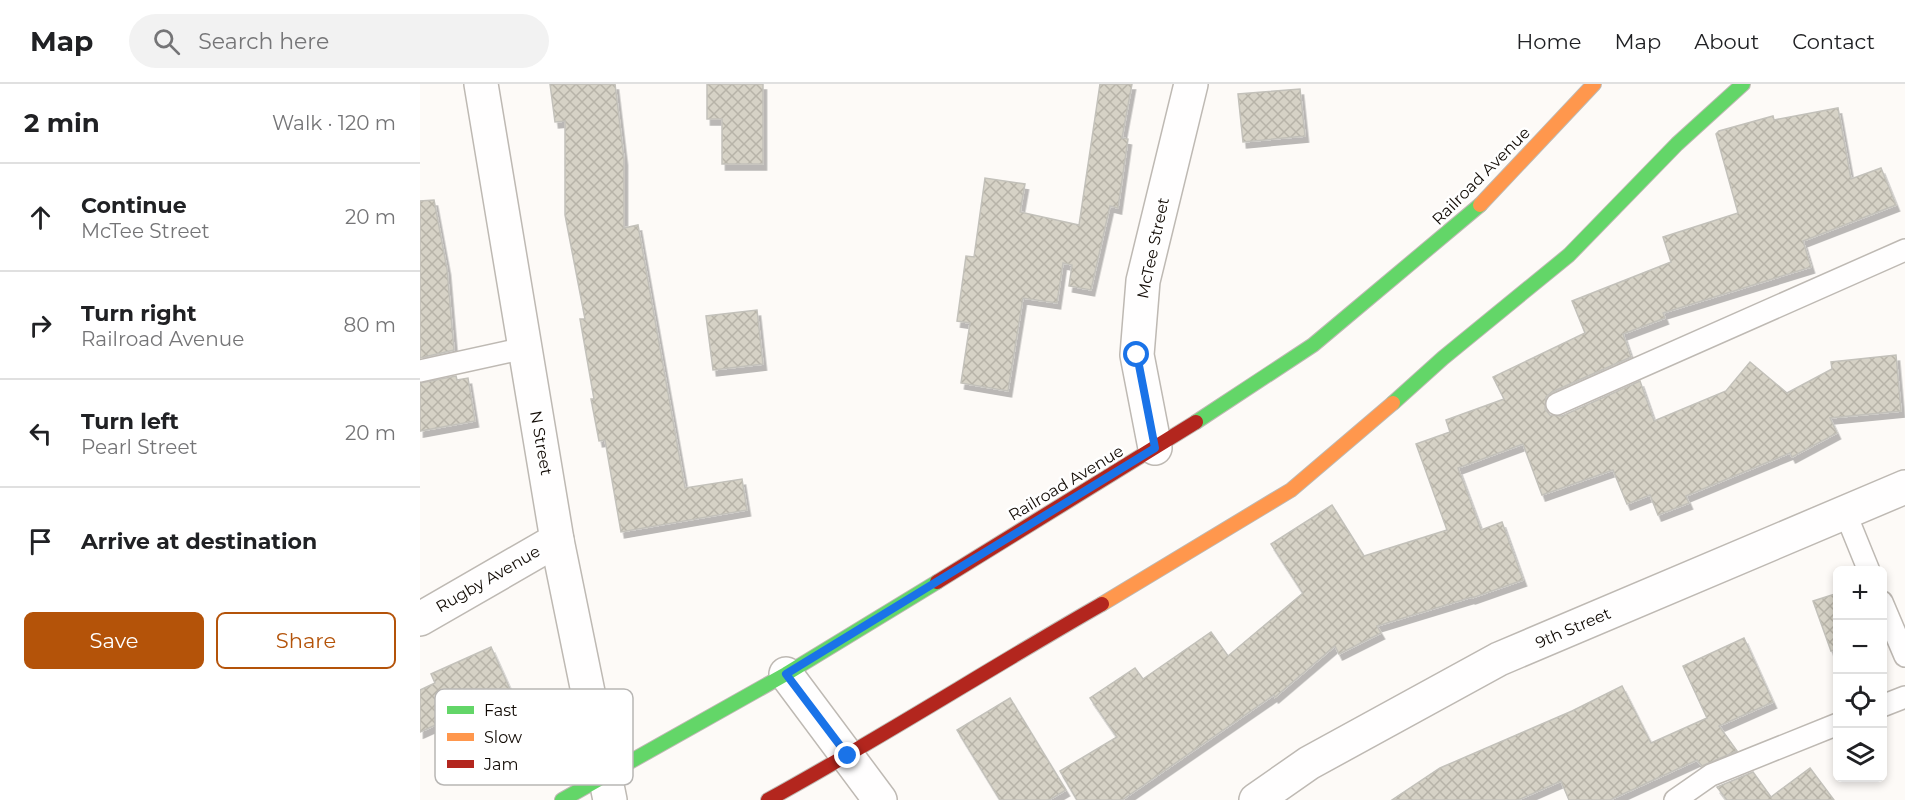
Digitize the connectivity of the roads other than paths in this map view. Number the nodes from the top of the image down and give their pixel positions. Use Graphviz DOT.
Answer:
graph roads {
  1 [pos="481,84"];
  2 [pos="1191,84"];
  3 [pos="1594,84"];
  4 [pos="1743,84"];
  5 [pos="1905,250"];
  6 [pos="525,348"];
  7 [pos="420,371"];
  8 [pos="1557,404"];
  9 [pos="1155,448"];
  10 [pos="1905,487"];
  11 [pos="1845,512"];
  12 [pos="557,540"];
  13 [pos="1867,566"];
  14 [pos="1887,614"];
  15 [pos="420,619"];
  16 [pos="1905,656"];
  17 [pos="786,674"];
  18 [pos="588,689"];
  19 [pos="1905,697"];
  20 [pos="1887,704"];
  21 [pos="1833,726"];
  22 [pos="848,756"];
  23 [pos="633,771"];
  24 [pos="608,787"];
  25 [pos="562,800"];
  26 [pos="768,800"];
  27 [pos="880,800"];
  28 [pos="1256,800"];
  29 [pos="1675,800"];
  1 -- 6 [label="street, N Street"];
  2 -- 9 [label="street, McTee Street"];
  3 -- 9 [label="street, Railroad Avenue"];
  4 -- 22 [label="street"];
  5 -- 8 [label="lane"];
  6 -- 7 [label="lane"];
  6 -- 12 [label="street, N Street"];
  9 -- 17 [label="street, Railroad Avenue"];
  10 -- 11 [label="street, 9th Street"];
  11 -- 13 [label="lane"];
  11 -- 28 [label="street, 9th Street"];
  12 -- 15 [label="street, Rugby Avenue"];
  12 -- 18 [label="street, N Street"];
  14 -- 16 [label="lane"];
  17 -- 22 [label="street"];
  17 -- 23 [label="street, Railroad Avenue"];
  19 -- 20 [label="lane"];
  21 -- 29 [label="lane"];
  22 -- 26 [label="street"];
  22 -- 27 [label="street"];
  24 -- 25 [label="street, Railroad Avenue"];
}
